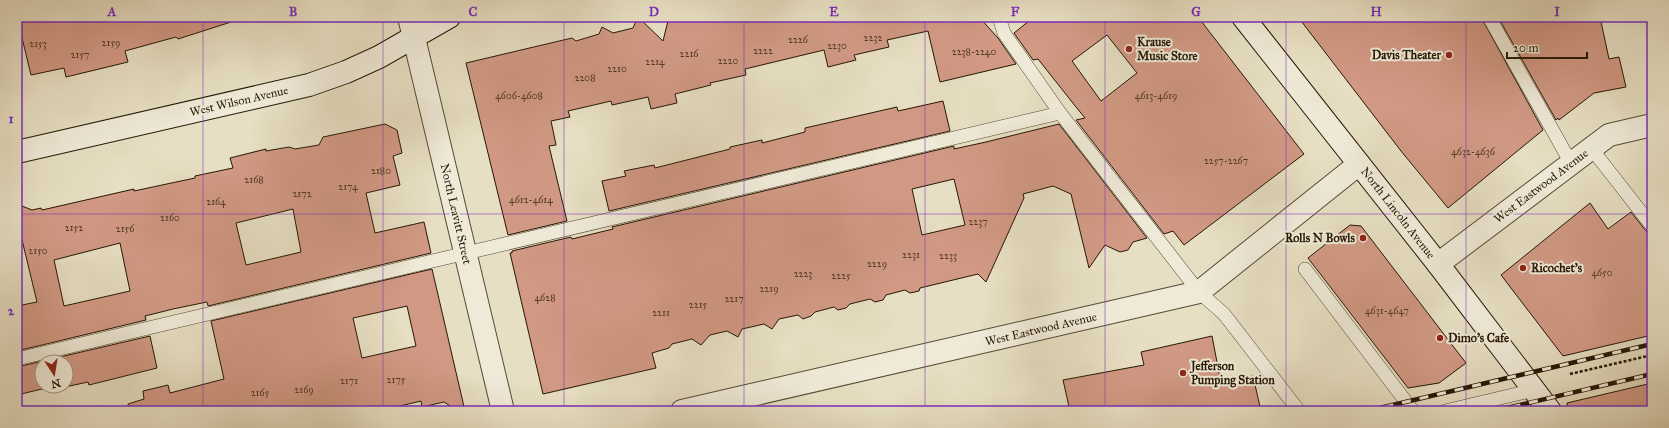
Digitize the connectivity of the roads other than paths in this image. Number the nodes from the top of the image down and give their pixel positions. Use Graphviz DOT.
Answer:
graph roads {
  1 [pos="449,17"];
  2 [pos="999,17"];
  3 [pos="1243,17"];
  4 [pos="1489,17"];
  5 [pos="412,27"];
  6 [pos="1060,113"];
  7 [pos="1652,125"];
  8 [pos="1591,148"];
  9 [pos="17,152"];
  10 [pos="1571,163"];
  11 [pos="1359,164"];
  12 [pos="1652,226"];
  13 [pos="466,253"];
  14 [pos="1438,264"];
  15 [pos="1305,269"];
  16 [pos="1200,292"];
  17 [pos="17,359"];
  18 [pos="1534,390"];
  19 [pos="503,411"];
  20 [pos="682,411"];
  21 [pos="1299,411"];
  22 [pos="1413,411"];
  23 [pos="1445,411"];
  24 [pos="1550,411"];
  1 -- 5 [label="street, West Wilson Avenue"];
  2 -- 6 [label="lane"];
  3 -- 11 [label="street, North Lincoln Avenue"];
  4 -- 10 [label="lane"];
  5 -- 9 [label="street, West Wilson Avenue"];
  5 -- 13 [label="street, North Leavitt Street"];
  6 -- 13 [label="lane"];
  6 -- 16 [label="lane"];
  7 -- 8 [label="street, West Eastwood Avenue"];
  8 -- 10 [label="street, West Eastwood Avenue"];
  8 -- 12 [label="lane"];
  10 -- 14 [label="street, West Eastwood Avenue"];
  11 -- 14 [label="street, North Lincoln Avenue"];
  11 -- 16 [label="street, West Eastwood Avenue"];
  13 -- 17 [label="lane"];
  13 -- 19 [label="street, North Leavitt Street"];
  14 -- 18 [label="street, North Lincoln Avenue"];
  15 -- 22 [label="lane"];
  16 -- 20 [label="street, West Eastwood Avenue"];
  16 -- 21 [label="lane"];
  18 -- 23 [label="lane"];
  18 -- 24 [label="street, North Lincoln Avenue"];
}
